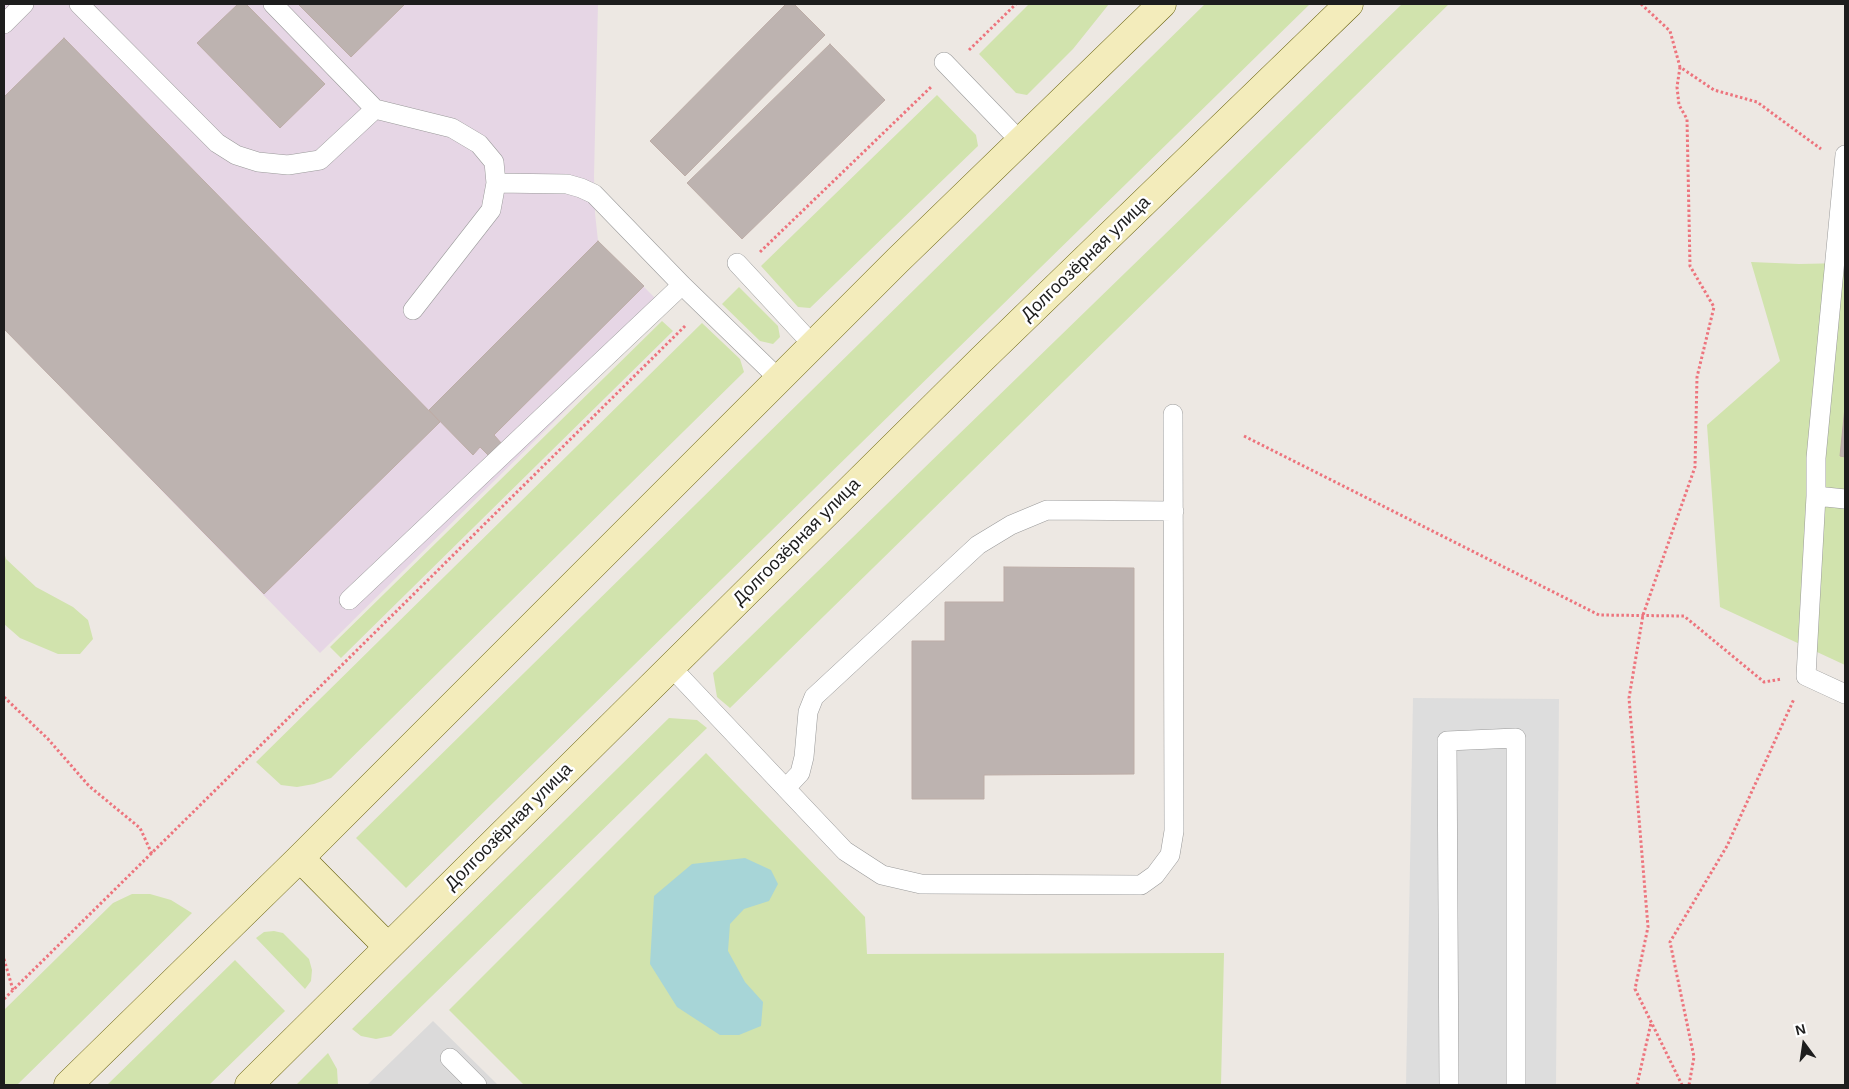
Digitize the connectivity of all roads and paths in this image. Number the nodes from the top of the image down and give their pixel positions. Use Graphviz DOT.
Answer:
graph roads {
  1 [pos="24,4"];
  2 [pos="79,4"];
  3 [pos="273,4"];
  4 [pos="1016,4"];
  5 [pos="1162,4"];
  6 [pos="1349,4"];
  7 [pos="1641,4"];
  8 [pos="4,24"];
  9 [pos="947,65"];
  10 [pos="1680,66"];
  11 [pos="375,109"];
  12 [pos="1020,141"];
  13 [pos="1845,159"];
  14 [pos="496,183"];
  15 [pos="739,266"];
  16 [pos="682,285"];
  17 [pos="704,307"];
  18 [pos="413,310"];
  19 [pos="813,344"];
  20 [pos="779,379"];
  21 [pos="1173,414"];
  22 [pos="1244,436"];
  23 [pos="1816,496"];
  24 [pos="1845,499"];
  25 [pos="1174,511"];
  26 [pos="349,600"];
  27 [pos="1644,615"];
  28 [pos="671,667"];
  29 [pos="1806,676"];
  30 [pos="1845,694"];
  31 [pos="4,697"];
  32 [pos="786,788"];
  33 [pos="152,854"];
  34 [pos="300,858"];
  35 [pos="388,947"];
  36 [pos="4,959"];
  37 [pos="13,990"];
  38 [pos="4,999"];
  39 [pos="1651,1023"];
  40 [pos="450,1058"];
  41 [pos="68,1085"];
  42 [pos="248,1085"];
  43 [pos="476,1085"];
  44 [pos="1449,1085"];
  45 [pos="1516,1085"];
  46 [pos="1637,1085"];
  47 [pos="1682,1085"];
  48 [pos="1689,1085"];
  1 -- 8 [label="lane"];
  2 -- 11 [label="lane"];
  3 -- 11 [label="lane"];
  4 -- 9 [label="path"];
  5 -- 12 [label="main road"];
  6 -- 28 [label="main road, Долгоозёрная улица"];
  7 -- 10 [label="path"];
  9 -- 12 [label="lane"];
  9 -- 15 [label="path"];
  10 -- 13 [label="path"];
  10 -- 27 [label="path"];
  11 -- 14 [label="lane"];
  12 -- 19 [label="main road"];
  13 -- 23 [label="lane"];
  14 -- 16 [label="lane"];
  14 -- 18 [label="lane"];
  15 -- 19 [label="lane"];
  16 -- 17 [label="lane"];
  16 -- 26 [label="lane"];
  17 -- 20 [label="lane"];
  17 -- 33 [label="path"];
  19 -- 20 [label="main road"];
  20 -- 34 [label="main road"];
  21 -- 25 [label="lane"];
  22 -- 27 [label="path"];
  23 -- 24 [label="lane"];
  23 -- 29 [label="lane"];
  25 -- 32 [label="lane"];
  25 -- 32 [label="lane"];
  27 -- 29 [label="path"];
  27 -- 39 [label="path"];
  28 -- 32 [label="lane"];
  28 -- 35 [label="main road, Долгоозёрная улица"];
  29 -- 30 [label="lane"];
  29 -- 48 [label="path"];
  31 -- 33 [label="path"];
  33 -- 37 [label="path"];
  34 -- 35 [label="main road"];
  34 -- 41 [label="main road"];
  35 -- 42 [label="main road, Долгоозёрная улица"];
  36 -- 37 [label="path"];
  37 -- 38 [label="path"];
  39 -- 46 [label="path"];
  39 -- 47 [label="path"];
  40 -- 43 [label="lane"];
  44 -- 45 [label="lane"];
}
